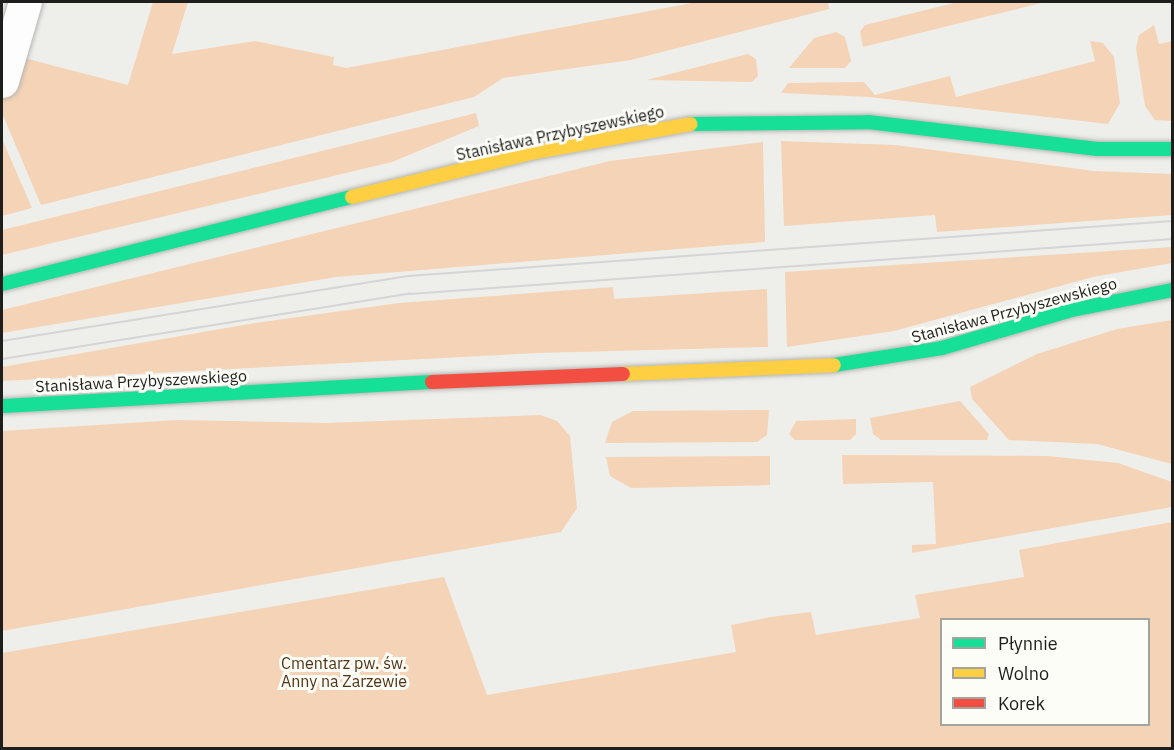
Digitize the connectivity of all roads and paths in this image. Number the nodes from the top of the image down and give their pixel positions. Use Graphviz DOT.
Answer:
graph roads {
  1 [pos="25,2"];
  2 [pos="2,81"];
  3 [pos="1173,149"];
  4 [pos="2,284"];
  5 [pos="1173,290"];
  6 [pos="2,406"];
  1 -- 2 [label="street"];
  3 -- 4 [label="main road, Stanisława Przybyszewskiego"];
  5 -- 6 [label="main road, Stanisława Przybyszewskiego"];
}
